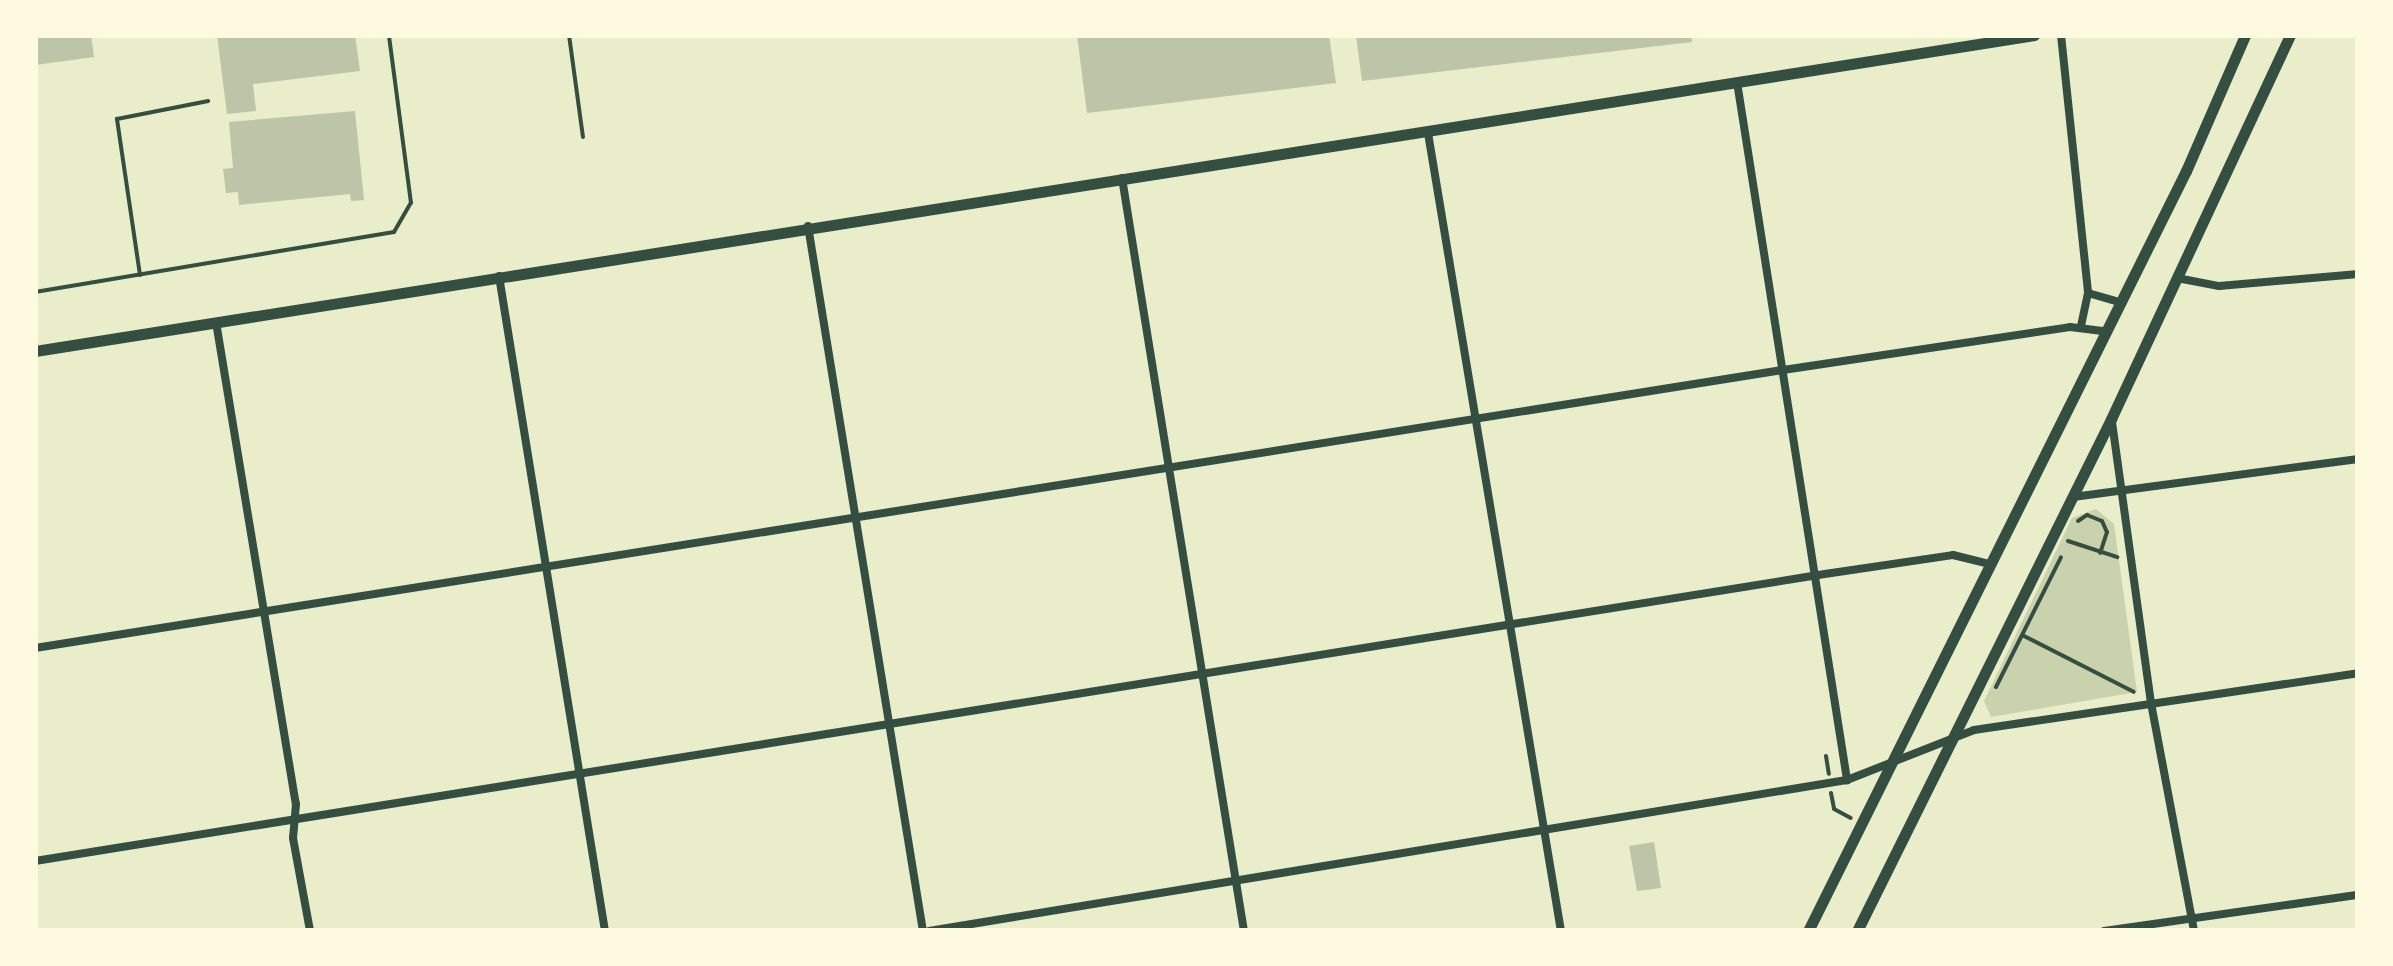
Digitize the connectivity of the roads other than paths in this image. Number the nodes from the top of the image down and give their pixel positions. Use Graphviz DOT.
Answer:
graph roads {
  1 [pos="390,35"];
  2 [pos="569,35"];
  3 [pos="2034,35"];
  4 [pos="2061,35"];
  5 [pos="2245,35"];
  6 [pos="2290,35"];
  7 [pos="1737,82"];
  8 [pos="208,101"];
  9 [pos="1428,134"];
  10 [pos="583,138"];
  11 [pos="1122,178"];
  12 [pos="808,226"];
  13 [pos="2358,274"];
  14 [pos="140,275"];
  15 [pos="499,276"];
  16 [pos="2176,278"];
  17 [pos="35,292"];
  18 [pos="2088,292"];
  19 [pos="2118,302"];
  20 [pos="216,322"];
  21 [pos="2081,326"];
  22 [pos="2105,331"];
  23 [pos="35,351"];
  24 [pos="1783,370"];
  25 [pos="1476,420"];
  26 [pos="2111,420"];
  27 [pos="2357,459"];
  28 [pos="1164,469"];
  29 [pos="2358,474"];
  30 [pos="2124,486"];
  31 [pos="2073,497"];
  32 [pos="857,519"];
  33 [pos="1988,564"];
  34 [pos="545,569"];
  35 [pos="1818,575"];
  36 [pos="264,613"];
  37 [pos="1506,623"];
  38 [pos="35,648"];
  39 [pos="1199,672"];
  40 [pos="2358,673"];
  41 [pos="2151,703"];
  42 [pos="890,724"];
  43 [pos="1952,737"];
  44 [pos="1894,765"];
  45 [pos="580,775"];
  46 [pos="1846,780"];
  47 [pos="294,820"];
  48 [pos="1545,833"];
  49 [pos="35,861"];
  50 [pos="1235,880"];
  51 [pos="2358,894"];
  52 [pos="2192,918"];
  53 [pos="310,931"];
  54 [pos="606,931"];
  55 [pos="926,931"];
  56 [pos="1244,931"];
  57 [pos="1560,931"];
  58 [pos="1808,931"];
  59 [pos="1857,931"];
  60 [pos="2104,931"];
  61 [pos="2194,931"];
  1 -- 14 [label="lane"];
  2 -- 10 [label="lane"];
  3 -- 7 [label="main road"];
  4 -- 18 [label="street"];
  5 -- 19 [label="main road"];
  6 -- 16 [label="main road"];
  7 -- 9 [label="main road"];
  7 -- 24 [label="street"];
  8 -- 14 [label="lane"];
  9 -- 11 [label="main road"];
  9 -- 25 [label="street"];
  11 -- 12 [label="main road"];
  11 -- 28 [label="street"];
  12 -- 15 [label="main road"];
  12 -- 32 [label="street"];
  13 -- 16 [label="street"];
  14 -- 17 [label="lane"];
  15 -- 20 [label="main road"];
  15 -- 34 [label="street"];
  16 -- 26 [label="main road"];
  18 -- 19 [label="street"];
  18 -- 21 [label="street"];
  19 -- 22 [label="main road"];
  20 -- 23 [label="main road"];
  20 -- 36 [label="street"];
  21 -- 22 [label="street"];
  21 -- 24 [label="street"];
  22 -- 33 [label="main road"];
  24 -- 25 [label="street"];
  24 -- 35 [label="street"];
  25 -- 28 [label="street"];
  25 -- 37 [label="street"];
  26 -- 30 [label="street"];
  26 -- 31 [label="main road"];
  27 -- 29 [label="street"];
  27 -- 30 [label="street"];
  28 -- 32 [label="street"];
  28 -- 39 [label="street"];
  30 -- 31 [label="street"];
  30 -- 41 [label="street"];
  31 -- 43 [label="main road"];
  32 -- 34 [label="street"];
  32 -- 42 [label="street"];
  33 -- 35 [label="street"];
  33 -- 44 [label="main road"];
  34 -- 36 [label="street"];
  34 -- 45 [label="street"];
  35 -- 37 [label="street"];
  35 -- 46 [label="street"];
  36 -- 38 [label="street"];
  36 -- 47 [label="street"];
  37 -- 39 [label="street"];
  37 -- 48 [label="street"];
  39 -- 42 [label="street"];
  39 -- 50 [label="street"];
  40 -- 41 [label="street"];
  41 -- 43 [label="street"];
  41 -- 52 [label="street"];
  42 -- 45 [label="street"];
  42 -- 55 [label="street"];
  43 -- 44 [label="street"];
  43 -- 59 [label="main road"];
  44 -- 46 [label="street"];
  44 -- 58 [label="main road"];
  45 -- 47 [label="street"];
  45 -- 54 [label="street"];
  46 -- 48 [label="street"];
  47 -- 49 [label="street"];
  47 -- 53 [label="street"];
  48 -- 50 [label="street"];
  48 -- 57 [label="street"];
  50 -- 55 [label="street"];
  50 -- 56 [label="street"];
  51 -- 52 [label="street"];
  52 -- 60 [label="street"];
  52 -- 61 [label="street"];
}
